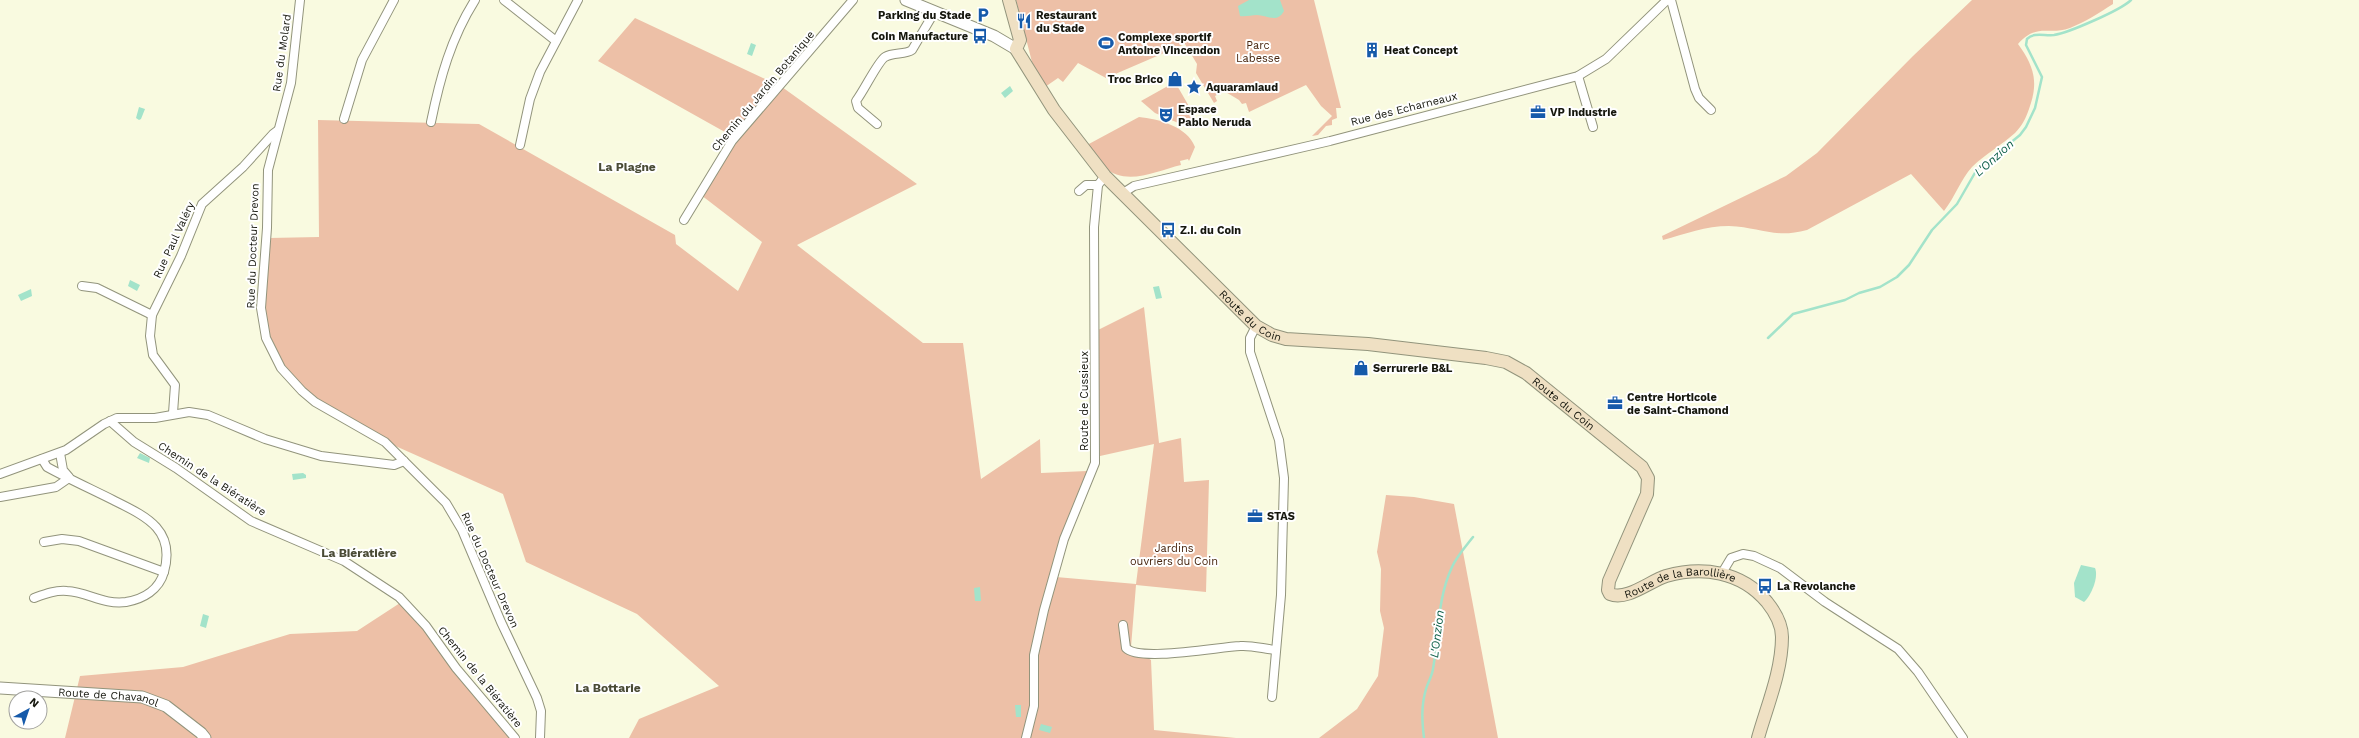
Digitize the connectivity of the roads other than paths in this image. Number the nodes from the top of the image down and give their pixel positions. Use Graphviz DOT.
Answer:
graph roads {
  1 [pos="300,0"];
  2 [pos="394,0"];
  3 [pos="475,0"];
  4 [pos="504,0"];
  5 [pos="578,0"];
  6 [pos="853,0"];
  7 [pos="906,0"];
  8 [pos="1009,0"];
  9 [pos="1667,0"];
  10 [pos="1671,0"];
  11 [pos="935,11"];
  12 [pos="556,41"];
  13 [pos="1016,49"];
  14 [pos="1578,76"];
  15 [pos="1711,110"];
  16 [pos="344,119"];
  17 [pos="431,122"];
  18 [pos="878,124"];
  19 [pos="1593,127"];
  20 [pos="278,131"];
  21 [pos="520,145"];
  22 [pos="1102,181"];
  23 [pos="1079,191"];
  24 [pos="1123,193"];
  25 [pos="684,220"];
  26 [pos="82,286"];
  27 [pos="152,315"];
  28 [pos="1256,326"];
  29 [pos="173,413"];
  30 [pos="110,421"];
  31 [pos="1620,448"];
  32 [pos="60,453"];
  33 [pos="42,459"];
  34 [pos="404,461"];
  35 [pos="0,474"];
  36 [pos="69,478"];
  37 [pos="0,497"];
  38 [pos="44,542"];
  39 [pos="164,572"];
  40 [pos="1722,573"];
  41 [pos="34,598"];
  42 [pos="1123,625"];
  43 [pos="1276,650"];
  44 [pos="0,688"];
  45 [pos="1272,697"];
  46 [pos="205,738"];
  47 [pos="515,738"];
  48 [pos="540,738"];
  49 [pos="1026,738"];
  50 [pos="1758,738"];
  51 [pos="1963,738"];
  1 -- 20 [label="street, Rue du Molard"];
  2 -- 16 [label="street"];
  3 -- 17 [label="street"];
  4 -- 12 [label="street"];
  5 -- 12 [label="street"];
  6 -- 25 [label="street, Chemin du Jardin Botanique"];
  7 -- 11 [label="street"];
  8 -- 13 [label="main road"];
  9 -- 14 [label="street, Rue des Echarneaux"];
  10 -- 15 [label="street"];
  11 -- 13 [label="street"];
  11 -- 18 [label="street"];
  12 -- 21 [label="street"];
  13 -- 22 [label="main road, Route du Coin"];
  14 -- 19 [label="street"];
  14 -- 24 [label="street, Rue des Echarneaux"];
  20 -- 27 [label="street, Rue Paul Valéry"];
  20 -- 34 [label="street, Rue du Docteur Drevon"];
  22 -- 23 [label="street"];
  22 -- 24 [label="main road, Route du Coin"];
  22 -- 49 [label="street, Route de Cussieux"];
  24 -- 28 [label="main road, Route du Coin"];
  26 -- 27 [label="street"];
  27 -- 29 [label="street, Rue Paul Valéry"];
  28 -- 31 [label="main road, Route du Coin"];
  28 -- 43 [label="street"];
  29 -- 30 [label="street"];
  29 -- 34 [label="street"];
  30 -- 32 [label="street"];
  30 -- 47 [label="street, Chemin de la Biératière"];
  31 -- 40 [label="main road, Route de la Barollière"];
  32 -- 33 [label="street"];
  32 -- 36 [label="street"];
  33 -- 35 [label="street"];
  33 -- 36 [label="street"];
  34 -- 48 [label="street, Rue du Docteur Drevon"];
  36 -- 37 [label="street"];
  36 -- 39 [label="street"];
  38 -- 39 [label="street"];
  39 -- 41 [label="street"];
  40 -- 50 [label="main road, Route de la Barollière"];
  40 -- 51 [label="street"];
  42 -- 43 [label="street"];
  43 -- 45 [label="street"];
  44 -- 46 [label="street, Route de Chavanol"];
}
